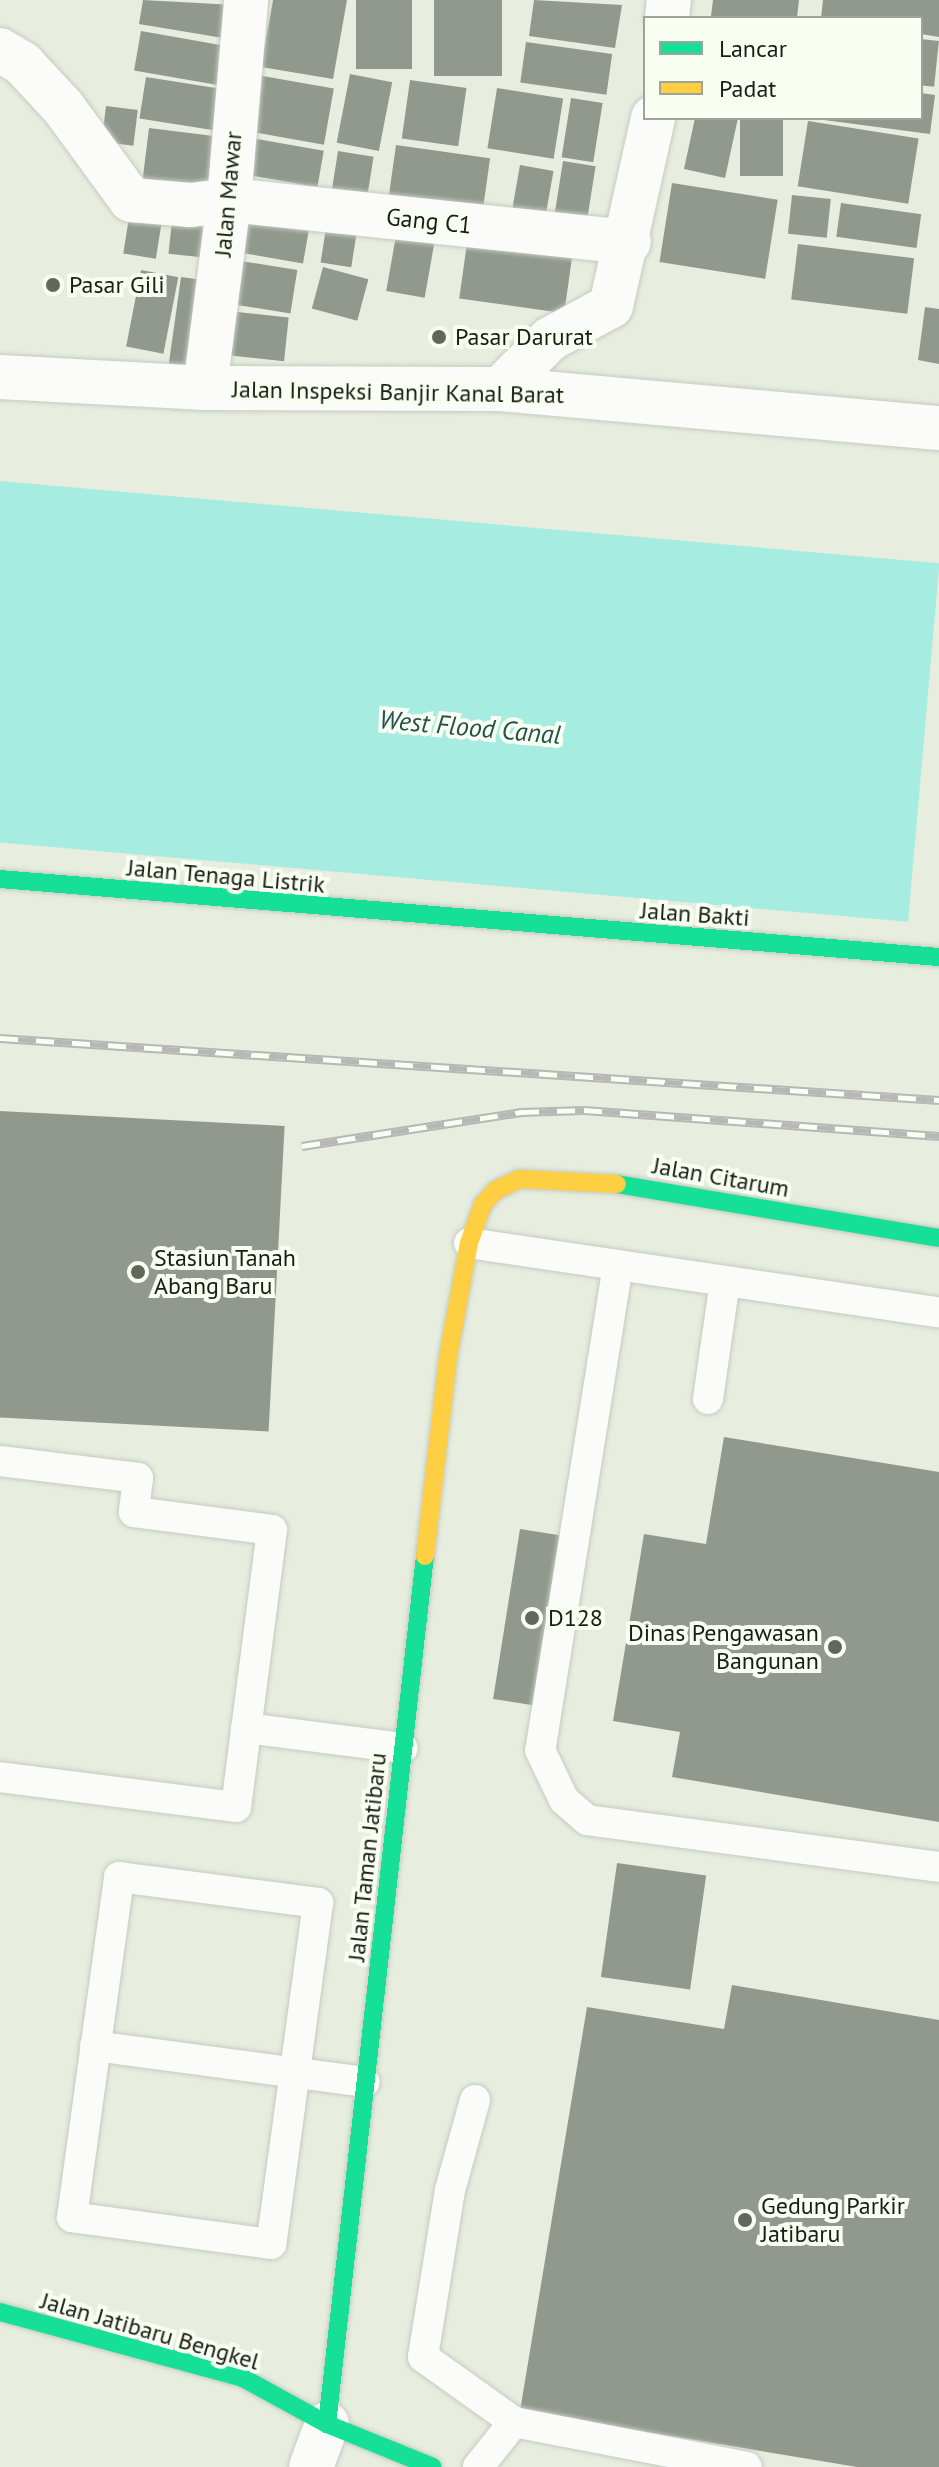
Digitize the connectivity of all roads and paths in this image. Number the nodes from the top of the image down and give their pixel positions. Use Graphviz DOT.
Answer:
graph roads {
  1 [pos="246,0"];
  2 [pos="0,50"];
  3 [pos="653,120"];
  4 [pos="229,200"];
  5 [pos="629,242"];
  6 [pos="0,377"];
  7 [pos="205,388"];
  8 [pos="500,389"];
  9 [pos="939,428"];
  10 [pos="0,879"];
  11 [pos="447,920"];
  12 [pos="939,957"];
  13 [pos="496,1190"];
  14 [pos="939,1238"];
  15 [pos="469,1243"];
  16 [pos="618,1265"];
  17 [pos="725,1281"];
  18 [pos="939,1312"];
  19 [pos="708,1399"];
  20 [pos="0,1461"];
  21 [pos="246,1728"];
  22 [pos="403,1748"];
  23 [pos="0,1777"];
  24 [pos="939,1867"];
  25 [pos="95,2046"];
  26 [pos="295,2074"];
  27 [pos="365,2082"];
  28 [pos="475,2100"];
  29 [pos="0,2312"];
  30 [pos="514,2422"];
  31 [pos="327,2424"];
  32 [pos="311,2467"];
  33 [pos="433,2467"];
  34 [pos="478,2467"];
  35 [pos="747,2467"];
  1 -- 4 [label="street, Jalan Mawar"];
  2 -- 4 [label="street, Gang C1"];
  3 -- 5 [label="street"];
  4 -- 5 [label="street, Gang C1"];
  4 -- 7 [label="street, Jalan Mawar"];
  5 -- 8 [label="street"];
  6 -- 7 [label="street, Jalan Inspeksi Banjir Kanal Barat"];
  7 -- 8 [label="street, Jalan Inspeksi Banjir Kanal Barat"];
  8 -- 9 [label="street, Jalan Inspeksi Banjir Kanal Barat"];
  10 -- 11 [label="street, Jalan Tenaga Listrik"];
  11 -- 12 [label="street, Jalan Bakti"];
  13 -- 14 [label="street, Jalan Citarum"];
  13 -- 15 [label="street, Jalan Taman Jatibaru"];
  15 -- 16 [label="lane"];
  15 -- 22 [label="street, Jalan Taman Jatibaru"];
  16 -- 17 [label="lane"];
  16 -- 24 [label="lane"];
  17 -- 18 [label="lane"];
  17 -- 19 [label="lane"];
  20 -- 21 [label="lane"];
  21 -- 22 [label="lane"];
  21 -- 23 [label="lane"];
  22 -- 27 [label="street, Jalan Taman Jatibaru"];
  25 -- 26 [label="lane"];
  25 -- 26 [label="lane"];
  25 -- 26 [label="lane"];
  26 -- 27 [label="lane"];
  27 -- 31 [label="street, Jalan Taman Jatibaru"];
  28 -- 30 [label="lane"];
  29 -- 31 [label="street, Jalan Jatibaru Bengkel"];
  30 -- 34 [label="lane"];
  30 -- 35 [label="lane"];
  31 -- 32 [label="street"];
  31 -- 33 [label="street"];
}
